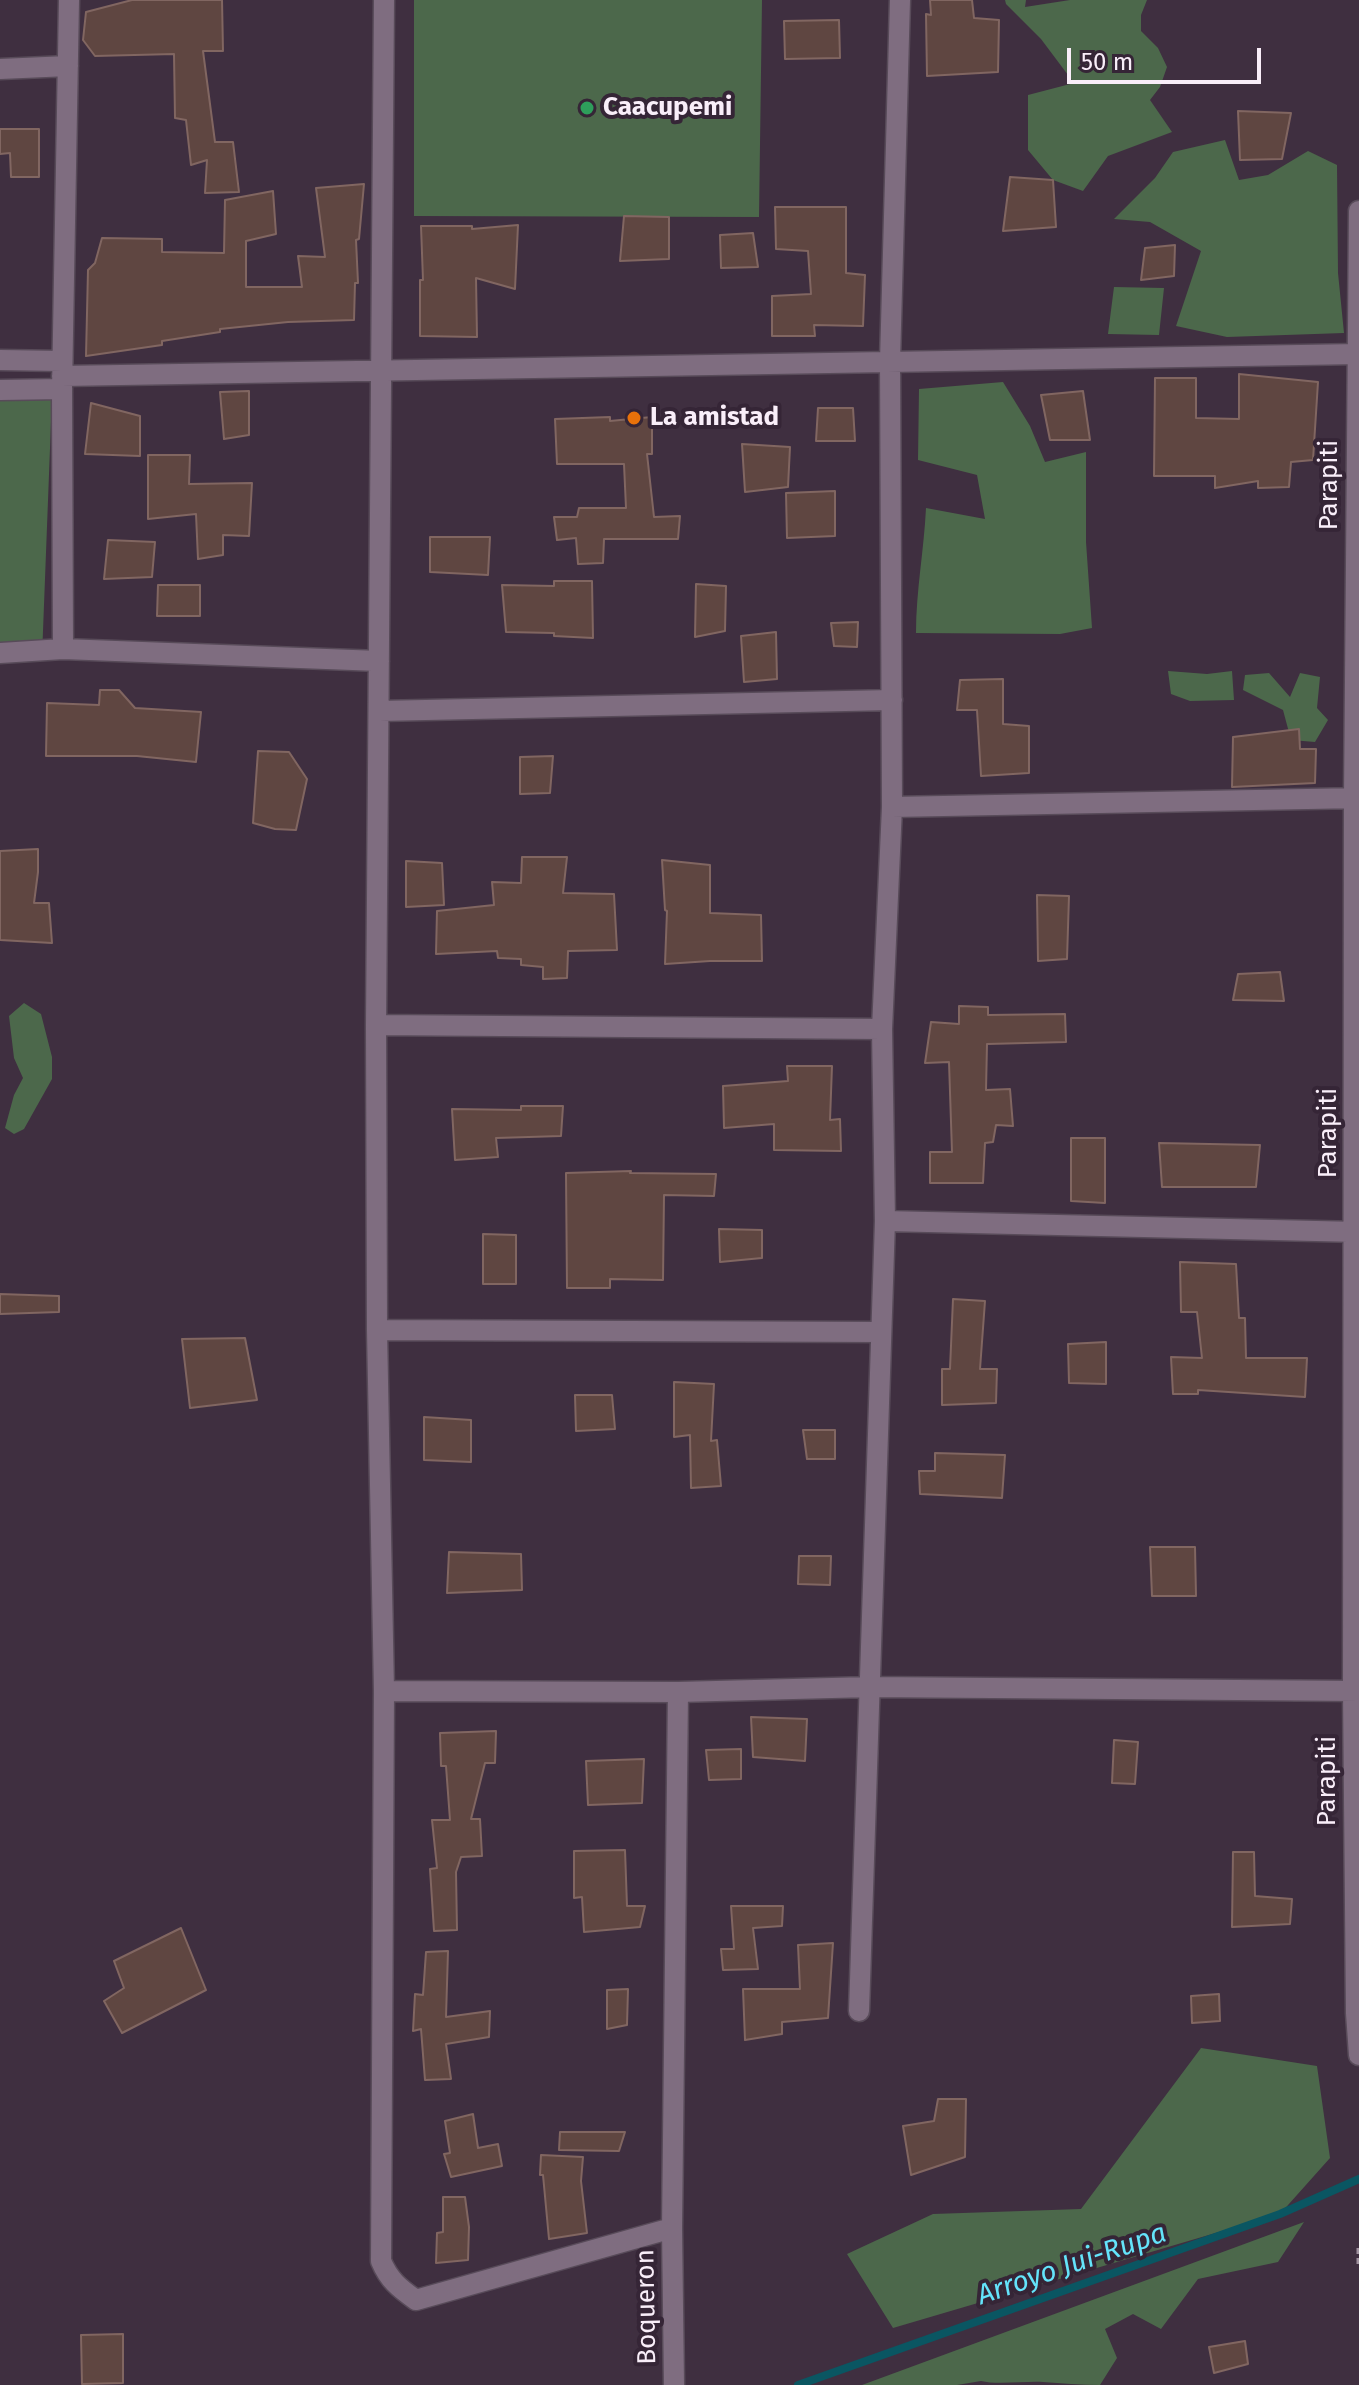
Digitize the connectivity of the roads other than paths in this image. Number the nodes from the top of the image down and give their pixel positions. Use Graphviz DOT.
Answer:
graph roads {
  1 [pos="69,0"];
  2 [pos="384,0"];
  3 [pos="900,0"];
  4 [pos="68,66"];
  5 [pos="0,69"];
  6 [pos="1359,211"];
  7 [pos="1358,354"];
  8 [pos="0,360"];
  9 [pos="890,361"];
  10 [pos="382,369"];
  11 [pos="62,375"];
  12 [pos="0,390"];
  13 [pos="63,649"];
  14 [pos="0,653"];
  15 [pos="379,661"];
  16 [pos="892,700"];
  17 [pos="379,711"];
  18 [pos="1357,798"];
  19 [pos="892,807"];
  20 [pos="376,1025"];
  21 [pos="882,1029"];
  22 [pos="885,1221"];
  23 [pos="1357,1232"];
  24 [pos="377,1330"];
  25 [pos="881,1332"];
  26 [pos="870,1687"];
  27 [pos="384,1691"];
  28 [pos="1356,1691"];
  29 [pos="678,1692"];
  30 [pos="859,2011"];
  31 [pos="1359,2055"];
  32 [pos="672,2228"];
  33 [pos="674,2385"];
  1 -- 4 [label="street"];
  2 -- 10 [label="street"];
  3 -- 9 [label="street"];
  4 -- 5 [label="street"];
  4 -- 11 [label="street"];
  6 -- 7 [label="street, Parapiti"];
  7 -- 9 [label="street"];
  7 -- 18 [label="street, Parapiti"];
  8 -- 11 [label="street"];
  9 -- 10 [label="street"];
  9 -- 16 [label="street"];
  10 -- 11 [label="street"];
  10 -- 15 [label="street"];
  11 -- 12 [label="street"];
  11 -- 13 [label="street"];
  13 -- 14 [label="street"];
  13 -- 15 [label="street"];
  15 -- 17 [label="street"];
  16 -- 17 [label="street"];
  16 -- 19 [label="street"];
  17 -- 20 [label="street"];
  18 -- 19 [label="street"];
  18 -- 23 [label="street, Parapiti"];
  19 -- 21 [label="street"];
  20 -- 21 [label="street"];
  20 -- 24 [label="street"];
  21 -- 22 [label="street"];
  22 -- 23 [label="street"];
  22 -- 25 [label="street"];
  23 -- 28 [label="street, Parapiti"];
  24 -- 25 [label="street"];
  24 -- 27 [label="street"];
  25 -- 26 [label="street"];
  26 -- 28 [label="street"];
  26 -- 29 [label="street"];
  26 -- 30 [label="street"];
  27 -- 29 [label="street"];
  27 -- 32 [label="street"];
  28 -- 31 [label="street, Parapiti"];
  29 -- 32 [label="street, Boqueron"];
  32 -- 33 [label="street, Boqueron"];
}
